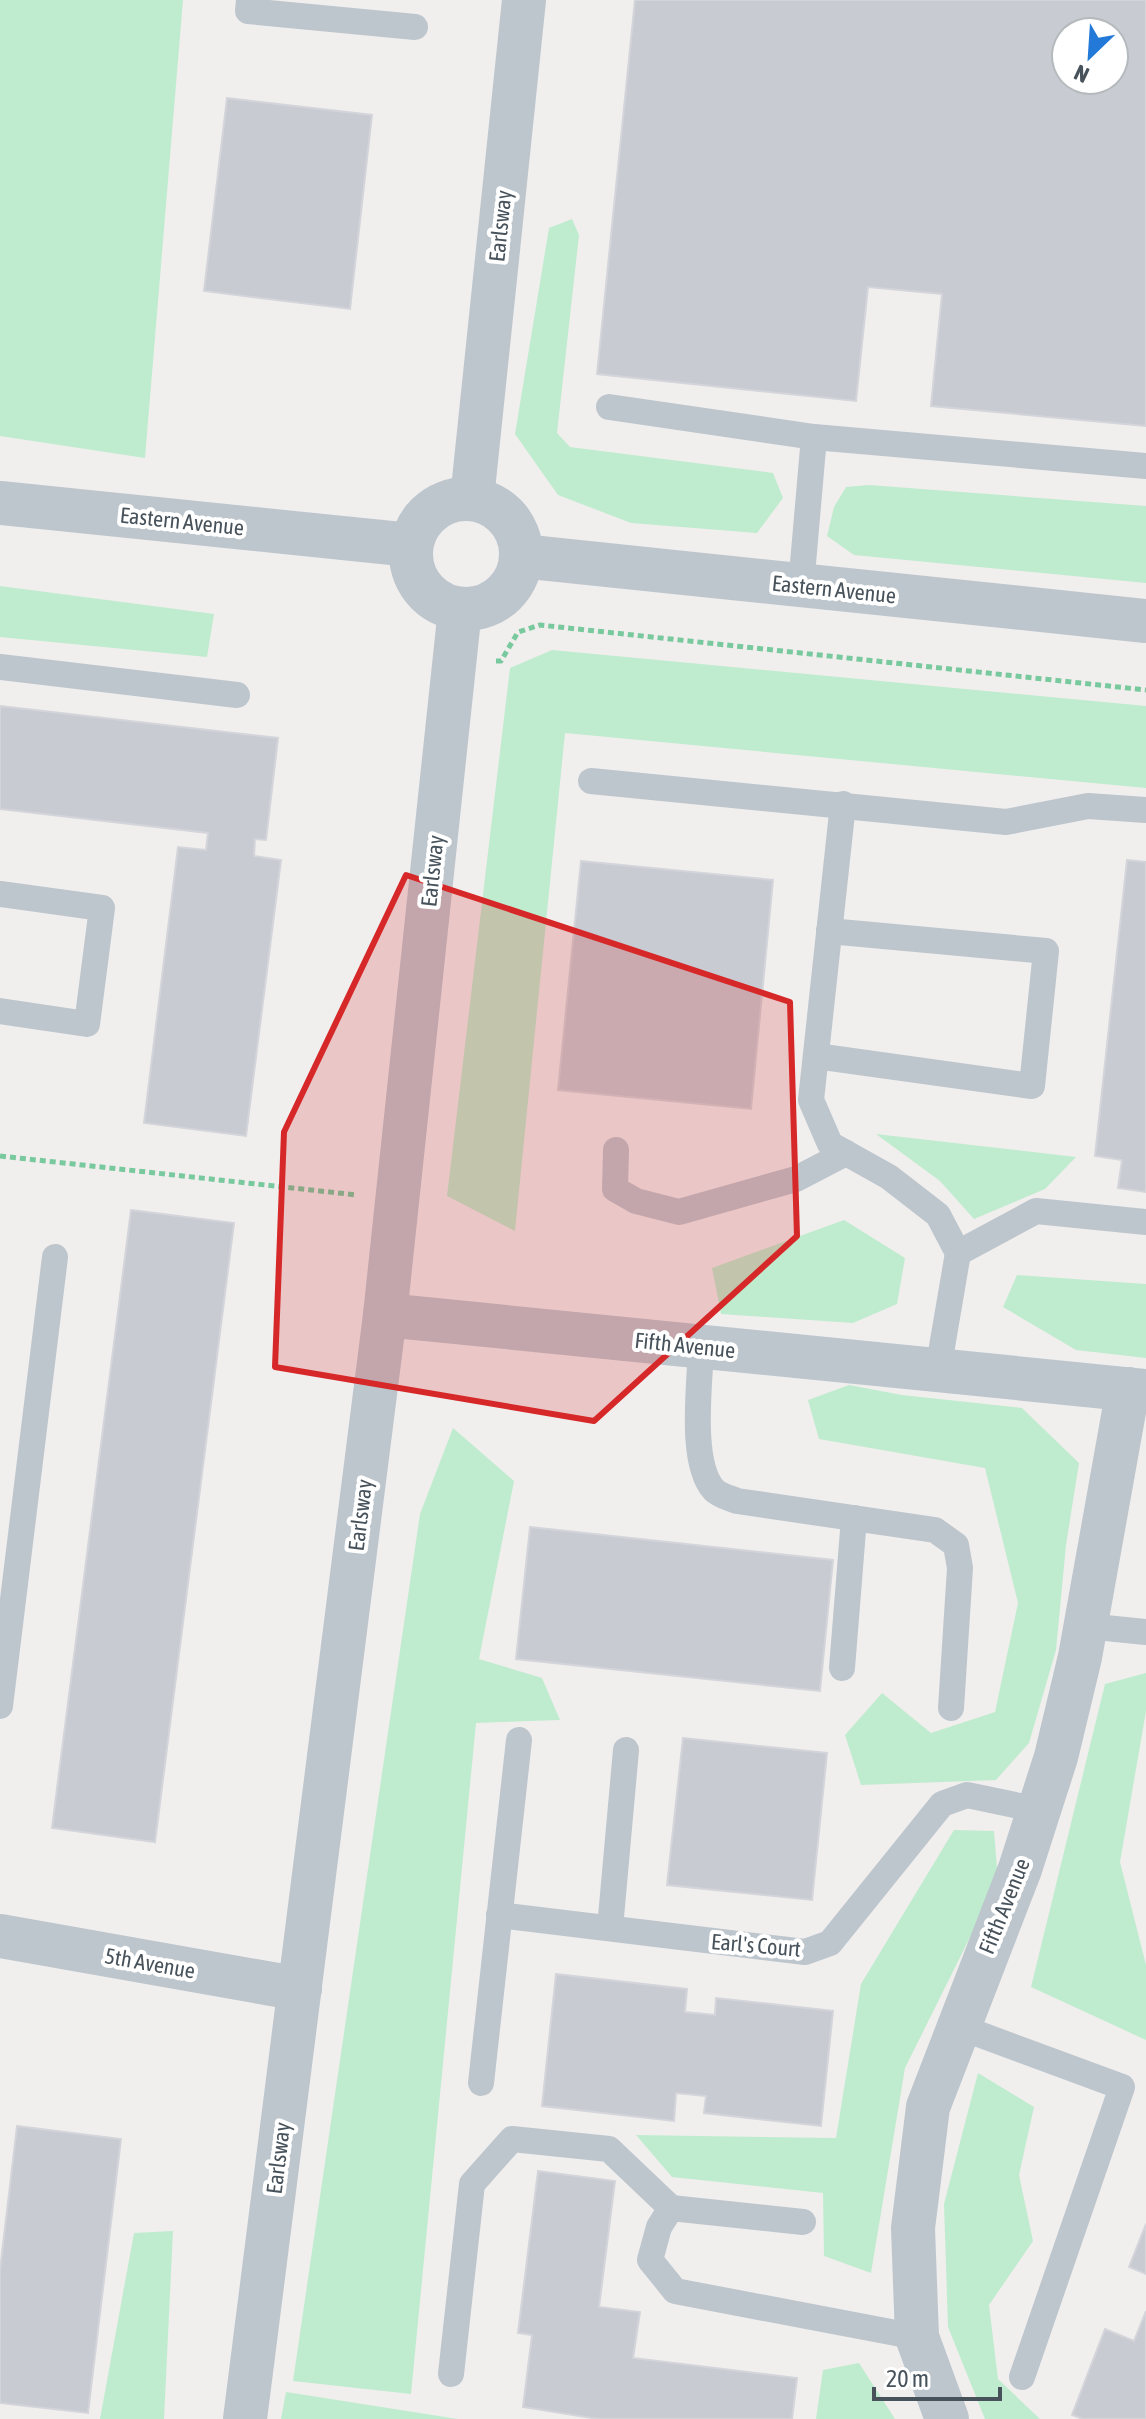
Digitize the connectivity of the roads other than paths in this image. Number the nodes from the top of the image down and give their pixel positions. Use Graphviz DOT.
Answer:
graph roads {
  1 [pos="249,0"];
  2 [pos="524,0"];
  3 [pos="415,27"];
  4 [pos="609,407"];
  5 [pos="814,437"];
  6 [pos="1146,466"];
  7 [pos="472,499"];
  8 [pos="0,503"];
  9 [pos="411,545"];
  10 [pos="521,556"];
  11 [pos="801,586"];
  12 [pos="460,609"];
  13 [pos="1146,621"];
  14 [pos="0,667"];
  15 [pos="237,695"];
  16 [pos="591,781"];
  17 [pos="843,804"];
  18 [pos="1146,810"];
  19 [pos="0,894"];
  20 [pos="829,931"];
  21 [pos="0,1011"];
  22 [pos="816,1056"];
  23 [pos="616,1150"];
  24 [pos="846,1153"];
  25 [pos="1146,1222"];
  26 [pos="958,1253"];
  27 [pos="55,1257"];
  28 [pos="385,1315"];
  29 [pos="701,1347"];
  30 [pos="938,1370"];
  31 [pos="1137,1390"];
  32 [pos="854,1518"];
  33 [pos="11,1519"];
  34 [pos="1086,1626"];
  35 [pos="1146,1632"];
  36 [pos="842,1668"];
  37 [pos="0,1706"];
  38 [pos="951,1708"];
  39 [pos="519,1740"];
  40 [pos="626,1750"];
  41 [pos="1039,1810"];
  42 [pos="499,1915"];
  43 [pos="610,1928"];
  44 [pos="0,1936"];
  45 [pos="300,1989"];
  46 [pos="957,2026"];
  47 [pos="481,2083"];
  48 [pos="671,2208"];
  49 [pos="803,2222"];
  50 [pos="917,2337"];
  51 [pos="451,2374"];
  52 [pos="1022,2377"];
  53 [pos="245,2419"];
  54 [pos="947,2419"];
  1 -- 3 [label="lane"];
  2 -- 7 [label="street, Earlsway"];
  4 -- 5 [label="lane"];
  5 -- 6 [label="lane"];
  5 -- 11 [label="lane"];
  7 -- 9 [label="street"];
  7 -- 10 [label="street"];
  8 -- 9 [label="street, Eastern Avenue"];
  9 -- 12 [label="street"];
  10 -- 11 [label="street, Eastern Avenue"];
  10 -- 12 [label="street"];
  11 -- 13 [label="street, Eastern Avenue"];
  12 -- 28 [label="street, Earlsway"];
  14 -- 15 [label="lane"];
  16 -- 17 [label="lane"];
  17 -- 18 [label="lane"];
  17 -- 20 [label="lane"];
  19 -- 21 [label="lane"];
  20 -- 22 [label="lane"];
  20 -- 22 [label="lane"];
  22 -- 24 [label="lane"];
  23 -- 24 [label="lane"];
  24 -- 26 [label="lane"];
  25 -- 26 [label="lane"];
  26 -- 30 [label="lane"];
  27 -- 33 [label="lane"];
  28 -- 29 [label="street, Fifth Avenue"];
  28 -- 45 [label="street, Earlsway"];
  29 -- 30 [label="street, Fifth Avenue"];
  29 -- 32 [label="lane"];
  30 -- 31 [label="street, Fifth Avenue"];
  31 -- 34 [label="street, Fifth Avenue"];
  32 -- 36 [label="lane"];
  32 -- 38 [label="lane"];
  33 -- 37 [label="lane"];
  34 -- 35 [label="lane"];
  34 -- 41 [label="street, Fifth Avenue"];
  39 -- 42 [label="lane"];
  40 -- 43 [label="lane"];
  41 -- 43 [label="lane, Earl's Court"];
  41 -- 46 [label="street, Fifth Avenue"];
  42 -- 43 [label="lane, Earl's Court"];
  42 -- 47 [label="lane"];
  44 -- 45 [label="street, 5th Avenue"];
  45 -- 53 [label="street, Earlsway"];
  46 -- 50 [label="street, Fifth Avenue"];
  46 -- 52 [label="lane"];
  48 -- 49 [label="lane"];
  48 -- 50 [label="lane"];
  48 -- 51 [label="lane"];
  50 -- 54 [label="street, Fifth Avenue"];
}
